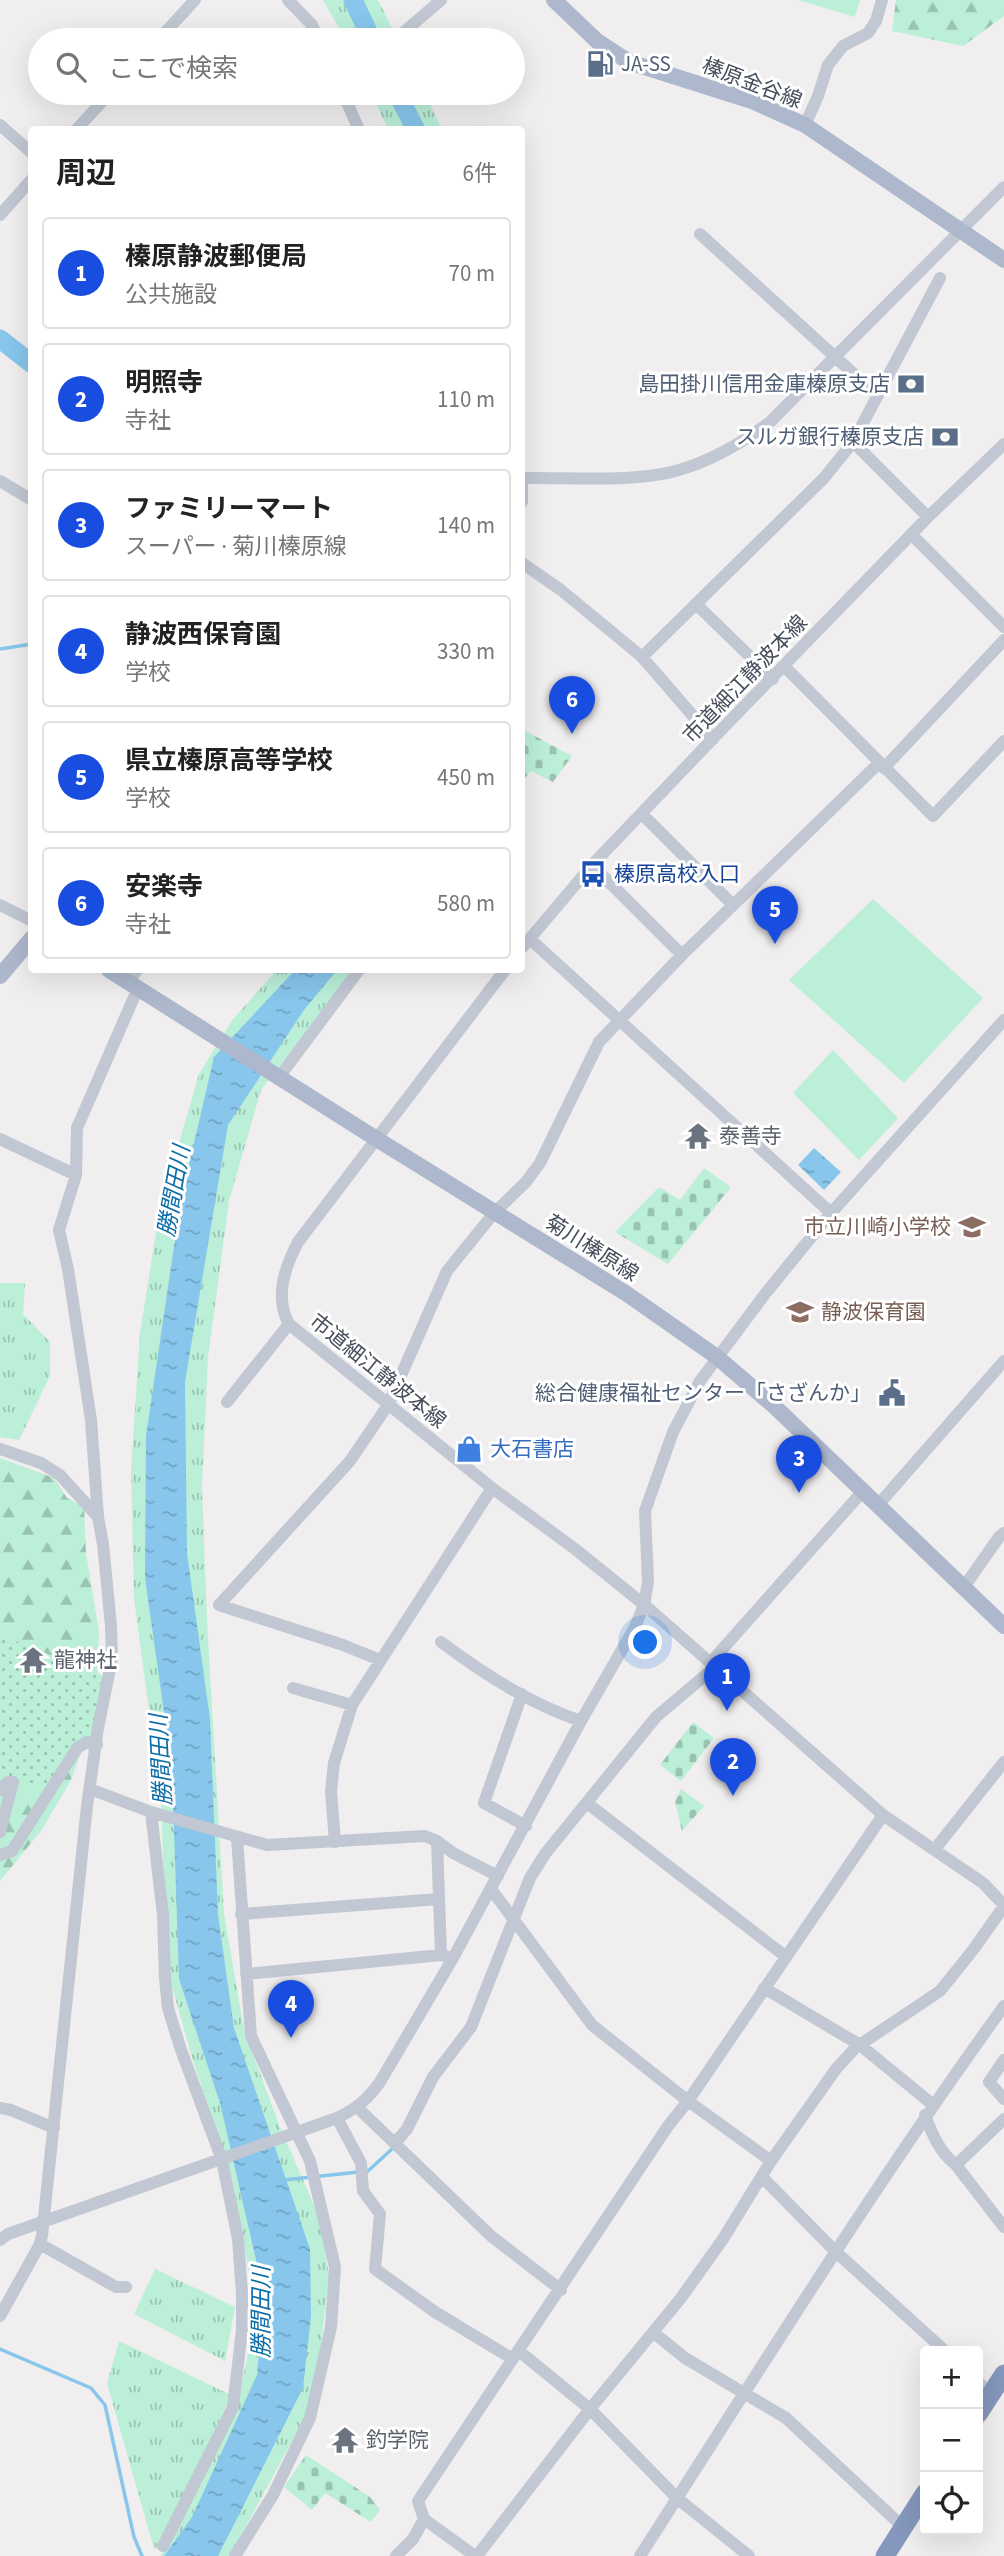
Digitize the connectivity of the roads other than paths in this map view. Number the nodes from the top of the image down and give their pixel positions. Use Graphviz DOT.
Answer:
graph roads {
  1 [pos="195,0"];
  2 [pos="288,0"];
  3 [pos="441,0"];
  4 [pos="554,0"];
  5 [pos="882,0"];
  6 [pos="169,28"];
  7 [pos="313,28"];
  8 [pos="409,28"];
  9 [pos="99,105"];
  10 [pos="348,105"];
  11 [pos="0,125"];
  12 [pos="805,125"];
  13 [pos="80,126"];
  14 [pos="357,126"];
  15 [pos="28,150"];
  16 [pos="28,184"];
  17 [pos="1004,187"];
  18 [pos="0,215"];
  19 [pos="961,229"];
  20 [pos="700,234"];
  21 [pos="1004,260"];
  22 [pos="940,278"];
  23 [pos="837,356"];
  24 [pos="877,395"];
  25 [pos="853,442"];
  26 [pos="1004,444"];
  27 [pos="525,478"];
  28 [pos="0,481"];
  29 [pos="28,498"];
  30 [pos="928,517"];
  31 [pos="911,534"];
  32 [pos="525,565"];
  33 [pos="697,605"];
  34 [pos="1004,627"];
  35 [pos="1004,640"];
  36 [pos="642,657"];
  37 [pos="784,666"];
  38 [pos="773,679"];
  39 [pos="713,738"];
  40 [pos="1004,741"];
  41 [pos="882,765"];
  42 [pos="642,814"];
  43 [pos="592,865"];
  44 [pos="0,905"];
  45 [pos="733,905"];
  46 [pos="28,920"];
  47 [pos="28,943"];
  48 [pos="526,944"];
  49 [pos="682,954"];
  50 [pos="117,973"];
  51 [pos="357,973"];
  52 [pos="503,973"];
  53 [pos="0,976"];
  54 [pos="135,980"];
  55 [pos="617,1020"];
  56 [pos="1004,1020"];
  57 [pos="280,1076"];
  58 [pos="375,1138"];
  59 [pos="0,1139"];
  60 [pos="76,1175"];
  61 [pos="494,1213"];
  62 [pos="831,1213"];
  63 [pos="289,1324"];
  64 [pos="717,1357"];
  65 [pos="1004,1361"];
  66 [pos="227,1402"];
  67 [pos="388,1405"];
  68 [pos="0,1449"];
  69 [pos="492,1488"];
  70 [pos="863,1491"];
  71 [pos="878,1505"];
  72 [pos="98,1517"];
  73 [pos="1004,1534"];
  74 [pos="964,1587"];
  75 [pos="644,1605"];
  76 [pos="1004,1626"];
  77 [pos="441,1642"];
  78 [pos="380,1660"];
  79 [pos="713,1665"];
  80 [pos="293,1688"];
  81 [pos="522,1694"];
  82 [pos="352,1705"];
  83 [pos="581,1721"];
  84 [pos="97,1745"];
  85 [pos="1004,1762"];
  86 [pos="90,1789"];
  87 [pos="0,1790"];
  88 [pos="587,1803"];
  89 [pos="151,1812"];
  90 [pos="883,1815"];
  91 [pos="526,1826"];
  92 [pos="0,1832"];
  93 [pos="234,1837"];
  94 [pos="436,1841"];
  95 [pos="335,1842"];
  96 [pos="935,1849"];
  97 [pos="0,1855"];
  98 [pos="498,1876"];
  99 [pos="491,1889"];
  100 [pos="999,1890"];
  101 [pos="439,1899"];
  102 [pos="1004,1905"];
  103 [pos="241,1914"];
  104 [pos="514,1921"];
  105 [pos="785,1956"];
  106 [pos="447,1957"];
  107 [pos="246,1974"];
  108 [pos="764,1988"];
  109 [pos="1004,2006"];
  110 [pos="860,2045"];
  111 [pos="1004,2060"];
  112 [pos="1004,2099"];
  113 [pos="688,2101"];
  114 [pos="0,2108"];
  115 [pos="358,2108"];
  116 [pos="929,2110"];
  117 [pos="337,2118"];
  118 [pos="1004,2119"];
  119 [pos="54,2128"];
  120 [pos="298,2132"];
  121 [pos="395,2143"];
  122 [pos="222,2160"];
  123 [pos="771,2161"];
  124 [pos="956,2165"];
  125 [pos="762,2177"];
  126 [pos="43,2222"];
  127 [pos="1004,2227"];
  128 [pos="0,2239"];
  129 [pos="40,2244"];
  130 [pos="835,2251"];
  131 [pos="125,2287"];
  132 [pos="561,2290"];
  133 [pos="0,2316"];
  134 [pos="654,2333"];
  135 [pos="940,2346"];
  136 [pos="516,2355"];
  137 [pos="1004,2374"];
  138 [pos="984,2388"];
  139 [pos="743,2392"];
  140 [pos="590,2409"];
  141 [pos="979,2409"];
  142 [pos="677,2498"];
  143 [pos="920,2501"];
  144 [pos="424,2519"];
  145 [pos="903,2527"];
  146 [pos="163,2546"];
  147 [pos="235,2556"];
  148 [pos="396,2556"];
  149 [pos="476,2556"];
  150 [pos="640,2556"];
  151 [pos="749,2556"];
  152 [pos="884,2556"];
  1 -- 6 [label="street"];
  2 -- 7 [label="street"];
  3 -- 8 [label="street"];
  4 -- 12 [label="main road, 榛原金谷線"];
  5 -- 12 [label="street"];
  9 -- 13 [label="street"];
  10 -- 14 [label="street"];
  11 -- 15 [label="street"];
  12 -- 19 [label="main road, 榛原金谷線"];
  16 -- 18 [label="street"];
  17 -- 19 [label="street"];
  19 -- 21 [label="main road, 榛原金谷線"];
  19 -- 23 [label="street"];
  20 -- 23 [label="street"];
  22 -- 24 [label="street"];
  23 -- 24 [label="street"];
  23 -- 27 [label="street"];
  24 -- 25 [label="street"];
  25 -- 30 [label="street"];
  25 -- 33 [label="street"];
  26 -- 30 [label="street, 市道細江静波本線"];
  28 -- 29 [label="street"];
  30 -- 31 [label="street, 市道細江静波本線"];
  31 -- 34 [label="street"];
  31 -- 37 [label="street, 市道細江静波本線"];
  32 -- 36 [label="street"];
  33 -- 36 [label="street"];
  33 -- 38 [label="street"];
  35 -- 41 [label="street"];
  36 -- 39 [label="street"];
  37 -- 38 [label="street, 市道細江静波本線"];
  37 -- 41 [label="street"];
  38 -- 39 [label="street, 市道細江静波本線"];
  39 -- 42 [label="street, 市道細江静波本線"];
  40 -- 41 [label="street"];
  41 -- 45 [label="street"];
  42 -- 43 [label="street, 市道細江静波本線"];
  42 -- 45 [label="street"];
  43 -- 48 [label="street, 市道細江静波本線"];
  43 -- 49 [label="street"];
  44 -- 46 [label="street"];
  45 -- 49 [label="street"];
  47 -- 53 [label="main road"];
  48 -- 55 [label="street"];
  49 -- 55 [label="street"];
  50 -- 54 [label="main road, 菊川榛原線"];
  51 -- 57 [label="street"];
  52 -- 58 [label="street, 市道細江静波本線"];
  54 -- 57 [label="main road, 菊川榛原線"];
  54 -- 60 [label="street"];
  55 -- 61 [label="street"];
  55 -- 62 [label="street"];
  56 -- 62 [label="street"];
  57 -- 58 [label="main road, 菊川榛原線"];
  58 -- 61 [label="main road, 菊川榛原線"];
  58 -- 63 [label="street, 市道細江静波本線"];
  59 -- 60 [label="street"];
  60 -- 72 [label="street"];
  61 -- 64 [label="main road, 菊川榛原線"];
  61 -- 67 [label="street"];
  62 -- 64 [label="street"];
  63 -- 66 [label="street"];
  63 -- 67 [label="street, 市道細江静波本線"];
  64 -- 70 [label="main road, 菊川榛原線"];
  64 -- 75 [label="street"];
  65 -- 71 [label="street"];
  67 -- 69 [label="street, 市道細江静波本線"];
  67 -- 78 [label="street"];
  68 -- 72 [label="street"];
  69 -- 75 [label="street, 市道細江静波本線"];
  69 -- 78 [label="street"];
  70 -- 71 [label="main road, 菊川榛原線"];
  70 -- 79 [label="street"];
  71 -- 74 [label="main road, 菊川榛原線"];
  72 -- 84 [label="street"];
  73 -- 74 [label="street"];
  74 -- 76 [label="main road, 菊川榛原線"];
  75 -- 79 [label="street, 市道細江静波本線"];
  75 -- 83 [label="street"];
  77 -- 81 [label="street"];
  78 -- 82 [label="street"];
  79 -- 88 [label="street"];
  79 -- 90 [label="street, 市道細江静波本線"];
  80 -- 82 [label="street"];
  81 -- 83 [label="street"];
  81 -- 91 [label="street"];
  82 -- 95 [label="street"];
  83 -- 91 [label="street"];
  84 -- 86 [label="street"];
  84 -- 97 [label="street"];
  85 -- 96 [label="street"];
  86 -- 89 [label="street"];
  86 -- 119 [label="street"];
  87 -- 92 [label="street"];
  88 -- 104 [label="street"];
  88 -- 105 [label="street"];
  89 -- 93 [label="street"];
  89 -- 122 [label="street"];
  90 -- 96 [label="street, 市道細江静波本線"];
  90 -- 105 [label="street"];
  91 -- 98 [label="street"];
  93 -- 95 [label="street"];
  93 -- 103 [label="street"];
  94 -- 95 [label="street"];
  94 -- 98 [label="street"];
  94 -- 101 [label="street"];
  96 -- 100 [label="street, 市道細江静波本線"];
  98 -- 99 [label="street"];
  99 -- 104 [label="street"];
  99 -- 106 [label="street"];
  100 -- 102 [label="street, 市道細江静波本線"];
  101 -- 103 [label="street"];
  101 -- 106 [label="street"];
  102 -- 110 [label="street"];
  103 -- 107 [label="street"];
  104 -- 113 [label="street"];
  104 -- 121 [label="street"];
  105 -- 108 [label="street"];
  106 -- 107 [label="street"];
  106 -- 115 [label="street"];
  107 -- 120 [label="street"];
  108 -- 110 [label="street"];
  108 -- 113 [label="street"];
  109 -- 116 [label="street"];
  110 -- 116 [label="street"];
  110 -- 123 [label="street"];
  111 -- 112 [label="street"];
  113 -- 123 [label="street"];
  113 -- 132 [label="street"];
  114 -- 119 [label="street"];
  115 -- 117 [label="street"];
  115 -- 121 [label="street"];
  116 -- 124 [label="street"];
  116 -- 130 [label="street"];
  117 -- 120 [label="street"];
  117 -- 136 [label="street"];
  118 -- 124 [label="street"];
  119 -- 126 [label="street"];
  120 -- 122 [label="street"];
  120 -- 147 [label="street"];
  121 -- 132 [label="street"];
  122 -- 126 [label="street"];
  122 -- 146 [label="street"];
  123 -- 125 [label="street"];
  124 -- 127 [label="street"];
  125 -- 130 [label="street"];
  125 -- 134 [label="street"];
  126 -- 128 [label="street"];
  126 -- 129 [label="street"];
  129 -- 131 [label="street"];
  129 -- 133 [label="street"];
  130 -- 135 [label="street"];
  130 -- 139 [label="street"];
  132 -- 136 [label="street"];
  134 -- 139 [label="street"];
  134 -- 140 [label="street"];
  136 -- 140 [label="street"];
  136 -- 144 [label="street"];
  137 -- 138 [label="highway"];
  138 -- 141 [label="highway"];
  139 -- 142 [label="street"];
  139 -- 145 [label="street"];
  140 -- 142 [label="street"];
  140 -- 149 [label="street"];
  142 -- 150 [label="street"];
  142 -- 151 [label="street"];
  143 -- 145 [label="highway"];
  144 -- 148 [label="street"];
  144 -- 149 [label="street"];
  145 -- 152 [label="highway"];
}
